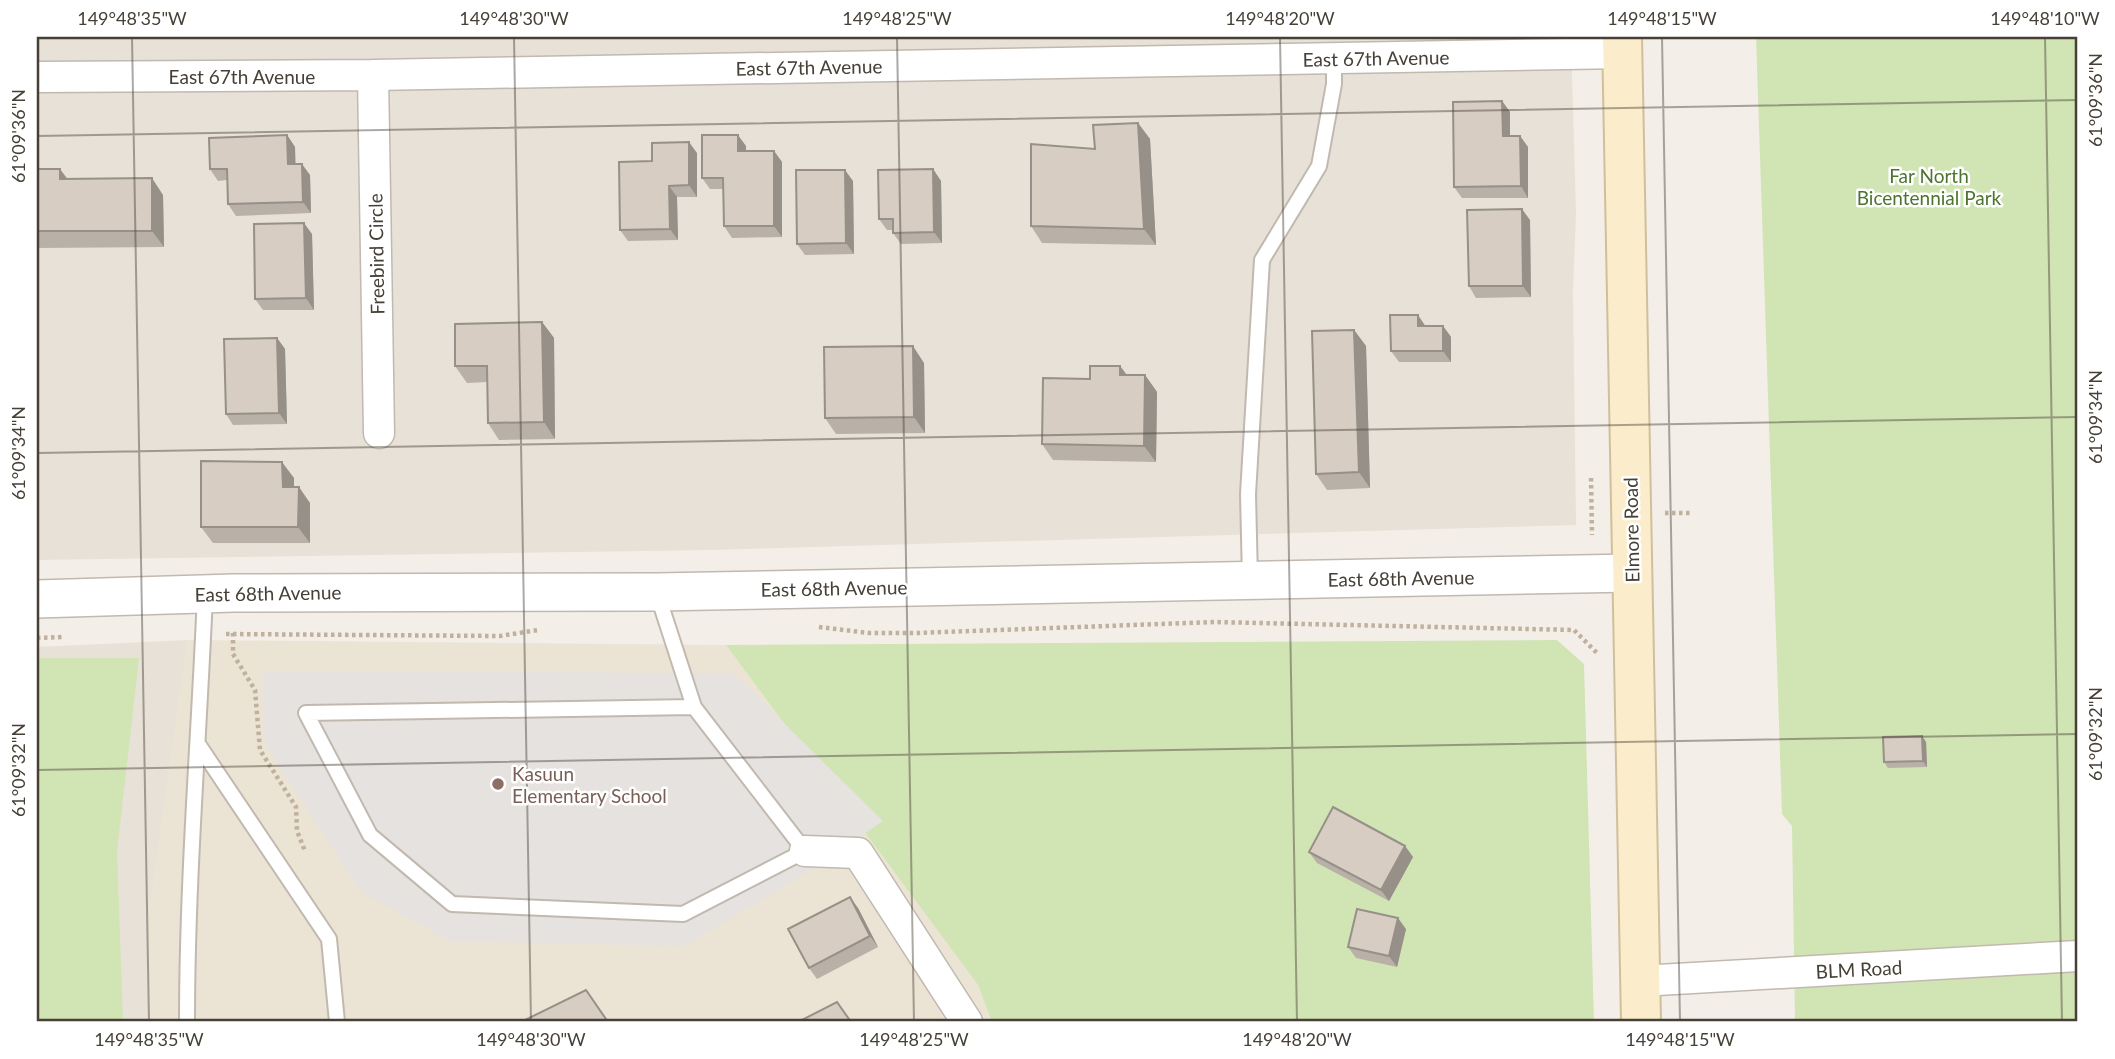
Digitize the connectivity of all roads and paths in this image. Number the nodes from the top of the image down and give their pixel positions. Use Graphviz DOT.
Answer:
graph roads {
  1 [pos="1622,45"];
  2 [pos="1334,58"];
  3 [pos="373,75"];
  4 [pos="37,77"];
  5 [pos="379,433"];
  6 [pos="1632,573"];
  7 [pos="1250,581"];
  8 [pos="657,592"];
  9 [pos="205,593"];
  10 [pos="37,599"];
  11 [pos="817,627"];
  12 [pos="540,630"];
  13 [pos="203,634"];
  14 [pos="233,634"];
  15 [pos="64,637"];
  16 [pos="37,638"];
  17 [pos="1599,655"];
  18 [pos="694,707"];
  19 [pos="198,744"];
  20 [pos="806,851"];
  21 [pos="304,852"];
  22 [pos="2078,956"];
  23 [pos="1640,981"];
  24 [pos="187,1022"];
  25 [pos="337,1022"];
  26 [pos="967,1022"];
  27 [pos="1641,1022"];
  1 -- 2 [label="street, East 67th Avenue"];
  1 -- 6 [label="main road, Elmore Road"];
  2 -- 3 [label="street, East 67th Avenue"];
  2 -- 7 [label="lane"];
  3 -- 4 [label="street, East 67th Avenue"];
  3 -- 5 [label="street, Freebird Circle"];
  6 -- 7 [label="street, East 68th Avenue"];
  6 -- 23 [label="main road, Elmore Road"];
  7 -- 8 [label="street, East 68th Avenue"];
  8 -- 9 [label="street, East 68th Avenue"];
  8 -- 18 [label="lane"];
  9 -- 10 [label="street, East 68th Avenue"];
  9 -- 13 [label="lane"];
  11 -- 17 [label="path"];
  12 -- 14 [label="path"];
  13 -- 14 [label="path"];
  13 -- 19 [label="lane"];
  14 -- 21 [label="path"];
  15 -- 16 [label="path"];
  18 -- 20 [label="lane"];
  18 -- 20 [label="lane"];
  19 -- 24 [label="lane"];
  19 -- 25 [label="lane"];
  20 -- 26 [label="street"];
  22 -- 23 [label="street, BLM Road"];
  23 -- 27 [label="main road, Elmore Road"];
}
